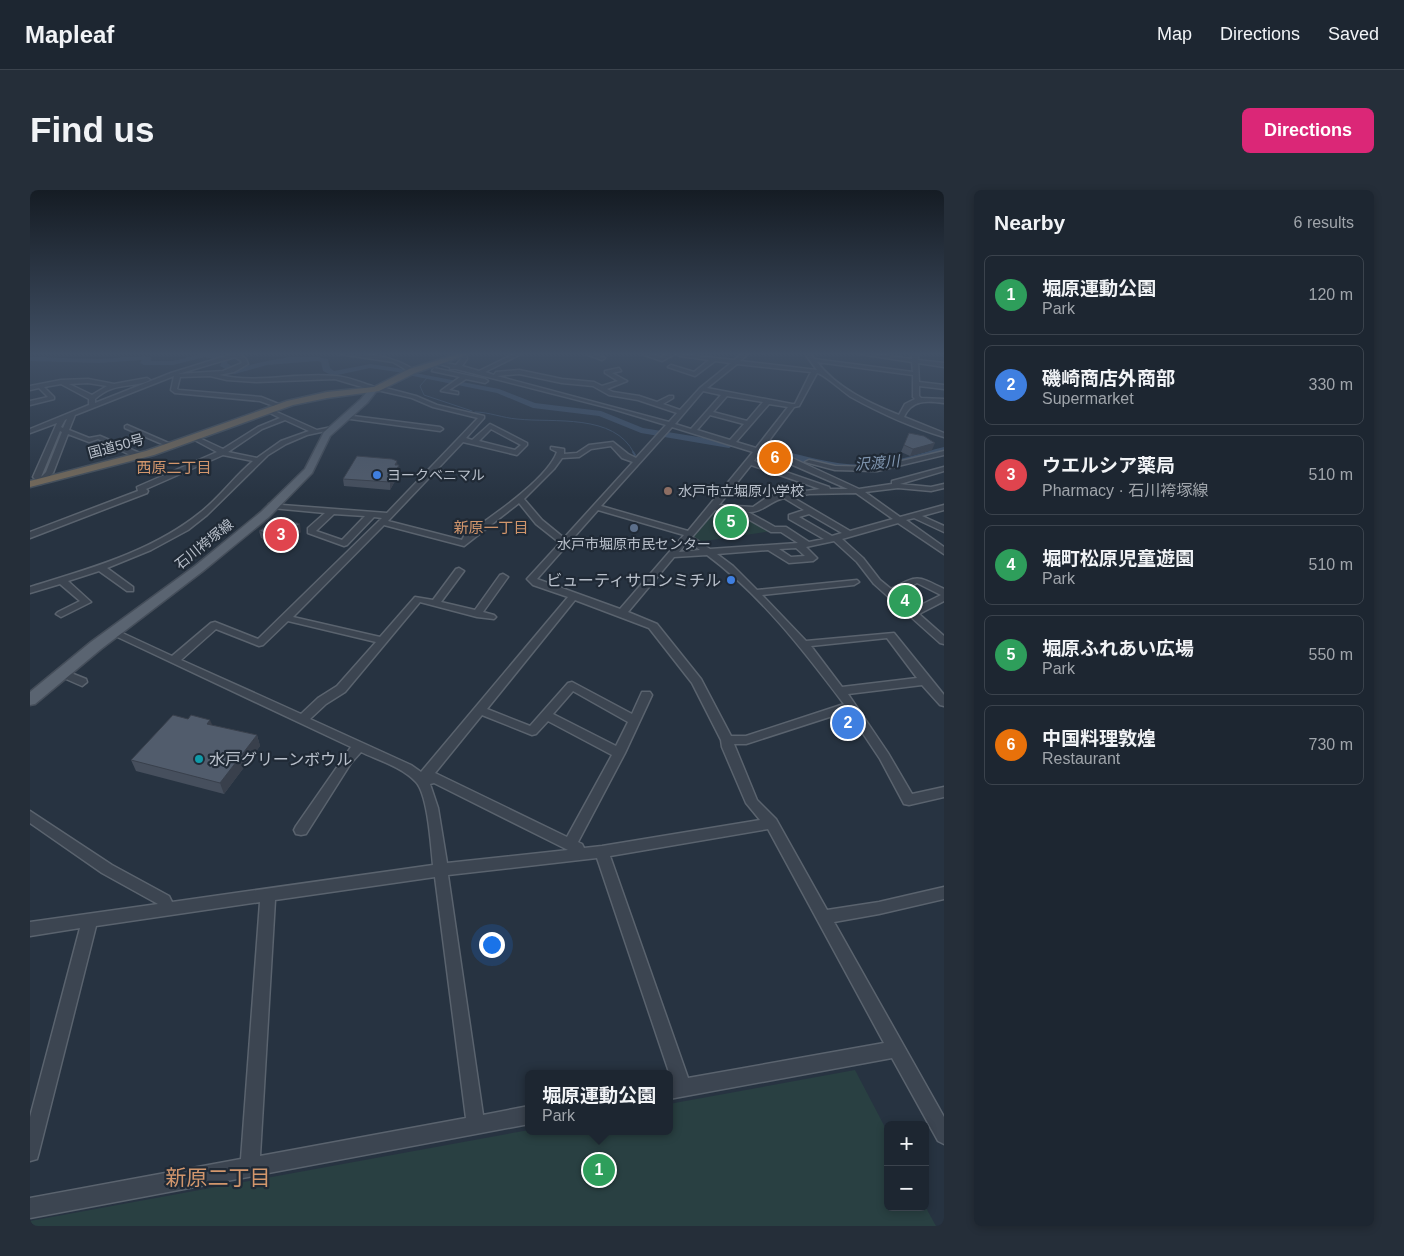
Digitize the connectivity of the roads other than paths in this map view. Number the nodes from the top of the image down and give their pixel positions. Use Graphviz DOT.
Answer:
graph roads {
  1 [pos="92,402"];
  2 [pos="102,402"];
  3 [pos="270,402"];
  4 [pos="296,402"];
  5 [pos="361,402"];
  6 [pos="426,402"];
  7 [pos="593,402"];
  8 [pos="652,402"];
  9 [pos="661,402"];
  10 [pos="689,402"];
  11 [pos="718,402"];
  12 [pos="767,402"];
  13 [pos="774,402"];
  14 [pos="800,402"];
  15 [pos="868,402"];
  16 [pos="913,402"];
  17 [pos="599,404"];
  18 [pos="658,404"];
  19 [pos="92,406"];
  20 [pos="280,406"];
  21 [pos="792,406"];
  22 [pos="268,410"];
  23 [pos="682,410"];
  24 [pos="693,410"];
  25 [pos="708,413"];
  26 [pos="72,414"];
  27 [pos="345,417"];
  28 [pos="901,417"];
  29 [pos="62,418"];
  30 [pos="285,418"];
  31 [pos="749,423"];
  32 [pos="669,424"];
  33 [pos="127,427"];
  34 [pos="332,429"];
  35 [pos="440,429"];
  36 [pos="62,430"];
  37 [pos="690,430"];
  38 [pos="30,431"];
  39 [pos="315,431"];
  40 [pos="944,435"];
  41 [pos="193,437"];
  42 [pos="461,439"];
  43 [pos="474,442"];
  44 [pos="732,442"];
  45 [pos="171,446"];
  46 [pos="553,448"];
  47 [pos="758,450"];
  48 [pos="222,453"];
  49 [pos="944,453"];
  50 [pos="139,456"];
  51 [pos="560,456"];
  52 [pos="256,460"];
  53 [pos="789,460"];
  54 [pos="920,460"];
  55 [pos="636,461"];
  56 [pos="750,462"];
  57 [pos="943,470"];
  58 [pos="36,483"];
  59 [pos="898,486"];
  60 [pos="944,486"];
  61 [pos="832,491"];
  62 [pos="858,491"];
  63 [pos="785,496"];
  64 [pos="519,498"];
  65 [pos="272,506"];
  66 [pos="712,507"];
  67 [pos="595,508"];
  68 [pos="942,509"];
  69 [pos="332,511"];
  70 [pos="810,511"];
  71 [pos="744,513"];
  72 [pos="372,514"];
  73 [pos="914,515"];
  74 [pos="387,519"];
  75 [pos="899,519"];
  76 [pos="944,529"];
  77 [pos="30,534"];
  78 [pos="849,534"];
  79 [pos="687,536"];
  80 [pos="834,538"];
  81 [pos="564,542"];
  82 [pos="804,546"];
  83 [pos="772,548"];
  84 [pos="944,551"];
  85 [pos="710,553"];
  86 [pos="671,555"];
  87 [pos="100,567"];
  88 [pos="459,571"];
  89 [pos="503,577"];
  90 [pos="61,580"];
  91 [pos="854,582"];
  92 [pos="130,589"];
  93 [pos="30,590"];
  94 [pos="755,592"];
  95 [pos="890,593"];
  96 [pos="944,595"];
  97 [pos="573,597"];
  98 [pos="435,603"];
  99 [pos="913,613"];
  100 [pos="61,614"];
  101 [pos="477,614"];
  102 [pos="621,614"];
  103 [pos="491,617"];
  104 [pos="286,618"];
  105 [pos="114,633"];
  106 [pos="942,636"];
  107 [pos="381,640"];
  108 [pos="804,644"];
  109 [pos="174,660"];
  110 [pos="61,673"];
  111 [pos="925,681"];
  112 [pos="82,682"];
  113 [pos="839,691"];
  114 [pos="646,695"];
  115 [pos="30,700"];
  116 [pos="944,702"];
  117 [pos="850,706"];
  118 [pos="479,710"];
  119 [pos="546,715"];
  120 [pos="303,719"];
  121 [pos="634,720"];
  122 [pos="727,740"];
  123 [pos="360,746"];
  124 [pos="618,753"];
  125 [pos="422,780"];
  126 [pos="944,792"];
  127 [pos="30,816"];
  128 [pos="770,823"];
  129 [pos="301,830"];
  130 [pos="570,844"];
  131 [pos="594,852"];
  132 [pos="441,870"];
  133 [pos="944,893"];
  134 [pos="268,896"];
  135 [pos="168,908"];
  136 [pos="823,917"];
  137 [pos="90,920"];
  138 [pos="30,929"];
  139 [pos="895,1048"];
  140 [pos="669,1070"];
  141 [pos="676,1089"];
  142 [pos="525,1117"];
  143 [pos="476,1125"];
  144 [pos="944,1135"];
  145 [pos="30,1152"];
  146 [pos="250,1167"];
  147 [pos="30,1208"];
  1 -- 19 [label="street"];
  2 -- 19 [label="street"];
  3 -- 20 [label="street"];
  4 -- 20 [label="highway, 国道50号"];
  5 -- 27 [label="main road, 石川袴塚線"];
  6 -- 42 [label="street"];
  7 -- 17 [label="street"];
  8 -- 18 [label="street"];
  9 -- 18 [label="street"];
  10 -- 23 [label="street"];
  11 -- 25 [label="street"];
  12 -- 31 [label="street"];
  13 -- 21 [label="street"];
  14 -- 21 [label="street"];
  15 -- 28 [label="street"];
  16 -- 28 [label="street"];
  17 -- 32 [label="street"];
  18 -- 23 [label="street"];
  19 -- 26 [label="street"];
  20 -- 22 [label="highway, 国道50号"];
  21 -- 47 [label="street"];
  22 -- 30 [label="street"];
  22 -- 41 [label="highway, 国道50号"];
  23 -- 24 [label="street"];
  23 -- 32 [label="street"];
  25 -- 31 [label="street"];
  25 -- 37 [label="street"];
  26 -- 29 [label="street"];
  26 -- 36 [label="street"];
  27 -- 34 [label="main road, 石川袴塚線"];
  27 -- 35 [label="street"];
  28 -- 40 [label="street"];
  29 -- 38 [label="street"];
  29 -- 58 [label="street"];
  30 -- 39 [label="street"];
  30 -- 48 [label="street"];
  31 -- 44 [label="street"];
  32 -- 37 [label="street"];
  32 -- 55 [label="street"];
  33 -- 45 [label="street"];
  34 -- 39 [label="street"];
  34 -- 65 [label="main road, 石川袴塚線"];
  36 -- 50 [label="street"];
  36 -- 58 [label="street"];
  37 -- 44 [label="street"];
  39 -- 52 [label="street"];
  41 -- 45 [label="highway, 国道50号"];
  41 -- 48 [label="street"];
  42 -- 43 [label="street"];
  42 -- 74 [label="street"];
  43 -- 43 [label="street"];
  44 -- 47 [label="street"];
  45 -- 50 [label="highway, 国道50号"];
  46 -- 51 [label="street"];
  47 -- 53 [label="street"];
  47 -- 56 [label="street"];
  48 -- 52 [label="street"];
  48 -- 77 [label="street"];
  49 -- 54 [label="street"];
  50 -- 58 [label="highway, 国道50号"];
  51 -- 55 [label="street"];
  51 -- 64 [label="street"];
  52 -- 87 [label="street"];
  53 -- 54 [label="street"];
  53 -- 62 [label="street"];
  54 -- 57 [label="street"];
  55 -- 67 [label="street"];
  56 -- 61 [label="street"];
  56 -- 66 [label="street"];
  57 -- 59 [label="street"];
  59 -- 60 [label="street"];
  59 -- 62 [label="street"];
  61 -- 62 [label="street"];
  61 -- 63 [label="street"];
  62 -- 75 [label="street"];
  63 -- 66 [label="street"];
  63 -- 70 [label="street"];
  64 -- 74 [label="street"];
  64 -- 81 [label="street"];
  65 -- 69 [label="street"];
  65 -- 105 [label="main road, 石川袴塚線"];
  66 -- 79 [label="street"];
  67 -- 79 [label="street"];
  67 -- 81 [label="street"];
  68 -- 73 [label="street"];
  69 -- 72 [label="street"];
  69 -- 72 [label="street"];
  70 -- 78 [label="street"];
  70 -- 80 [label="street"];
  71 -- 82 [label="street"];
  72 -- 74 [label="street"];
  73 -- 75 [label="street"];
  73 -- 76 [label="street"];
  74 -- 104 [label="street"];
  75 -- 78 [label="street"];
  75 -- 84 [label="street"];
  78 -- 80 [label="street"];
  79 -- 85 [label="street"];
  79 -- 86 [label="street"];
  80 -- 82 [label="street"];
  80 -- 95 [label="street"];
  81 -- 97 [label="street"];
  82 -- 83 [label="street"];
  82 -- 83 [label="street"];
  83 -- 85 [label="street"];
  85 -- 86 [label="street"];
  85 -- 94 [label="street"];
  86 -- 102 [label="street"];
  87 -- 90 [label="street"];
  87 -- 92 [label="street"];
  88 -- 98 [label="street"];
  89 -- 101 [label="street"];
  90 -- 93 [label="street"];
  90 -- 100 [label="street"];
  91 -- 94 [label="street"];
  94 -- 108 [label="street"];
  95 -- 96 [label="street"];
  95 -- 99 [label="street"];
  96 -- 99 [label="street"];
  97 -- 102 [label="street"];
  97 -- 118 [label="street"];
  98 -- 101 [label="street"];
  98 -- 107 [label="street"];
  99 -- 106 [label="street"];
  101 -- 103 [label="street"];
  102 -- 122 [label="street"];
  104 -- 107 [label="street"];
  104 -- 109 [label="street"];
  105 -- 109 [label="street"];
  105 -- 110 [label="main road, 石川袴塚線"];
  107 -- 120 [label="street"];
  108 -- 111 [label="street"];
  108 -- 113 [label="street"];
  109 -- 120 [label="street"];
  110 -- 112 [label="street"];
  110 -- 115 [label="main road, 石川袴塚線"];
  111 -- 113 [label="street"];
  111 -- 116 [label="street"];
  113 -- 117 [label="street"];
  114 -- 121 [label="street"];
  117 -- 122 [label="street"];
  117 -- 126 [label="street"];
  118 -- 119 [label="street"];
  118 -- 125 [label="street"];
  119 -- 121 [label="street"];
  119 -- 124 [label="street"];
  120 -- 123 [label="street"];
  121 -- 124 [label="street"];
  122 -- 128 [label="street"];
  123 -- 125 [label="street"];
  123 -- 129 [label="street"];
  124 -- 130 [label="street"];
  125 -- 130 [label="street"];
  125 -- 132 [label="street"];
  127 -- 135 [label="street"];
  128 -- 131 [label="street"];
  128 -- 136 [label="street"];
  130 -- 131 [label="street"];
  131 -- 132 [label="street"];
  131 -- 140 [label="street"];
  132 -- 134 [label="street"];
  132 -- 143 [label="street"];
  133 -- 136 [label="street"];
  134 -- 135 [label="street"];
  134 -- 146 [label="street"];
  135 -- 137 [label="street"];
  136 -- 139 [label="street"];
  137 -- 138 [label="street"];
  137 -- 145 [label="street"];
  139 -- 141 [label="street"];
  139 -- 144 [label="street"];
  142 -- 143 [label="street"];
  143 -- 146 [label="street"];
  146 -- 147 [label="street"];
}
